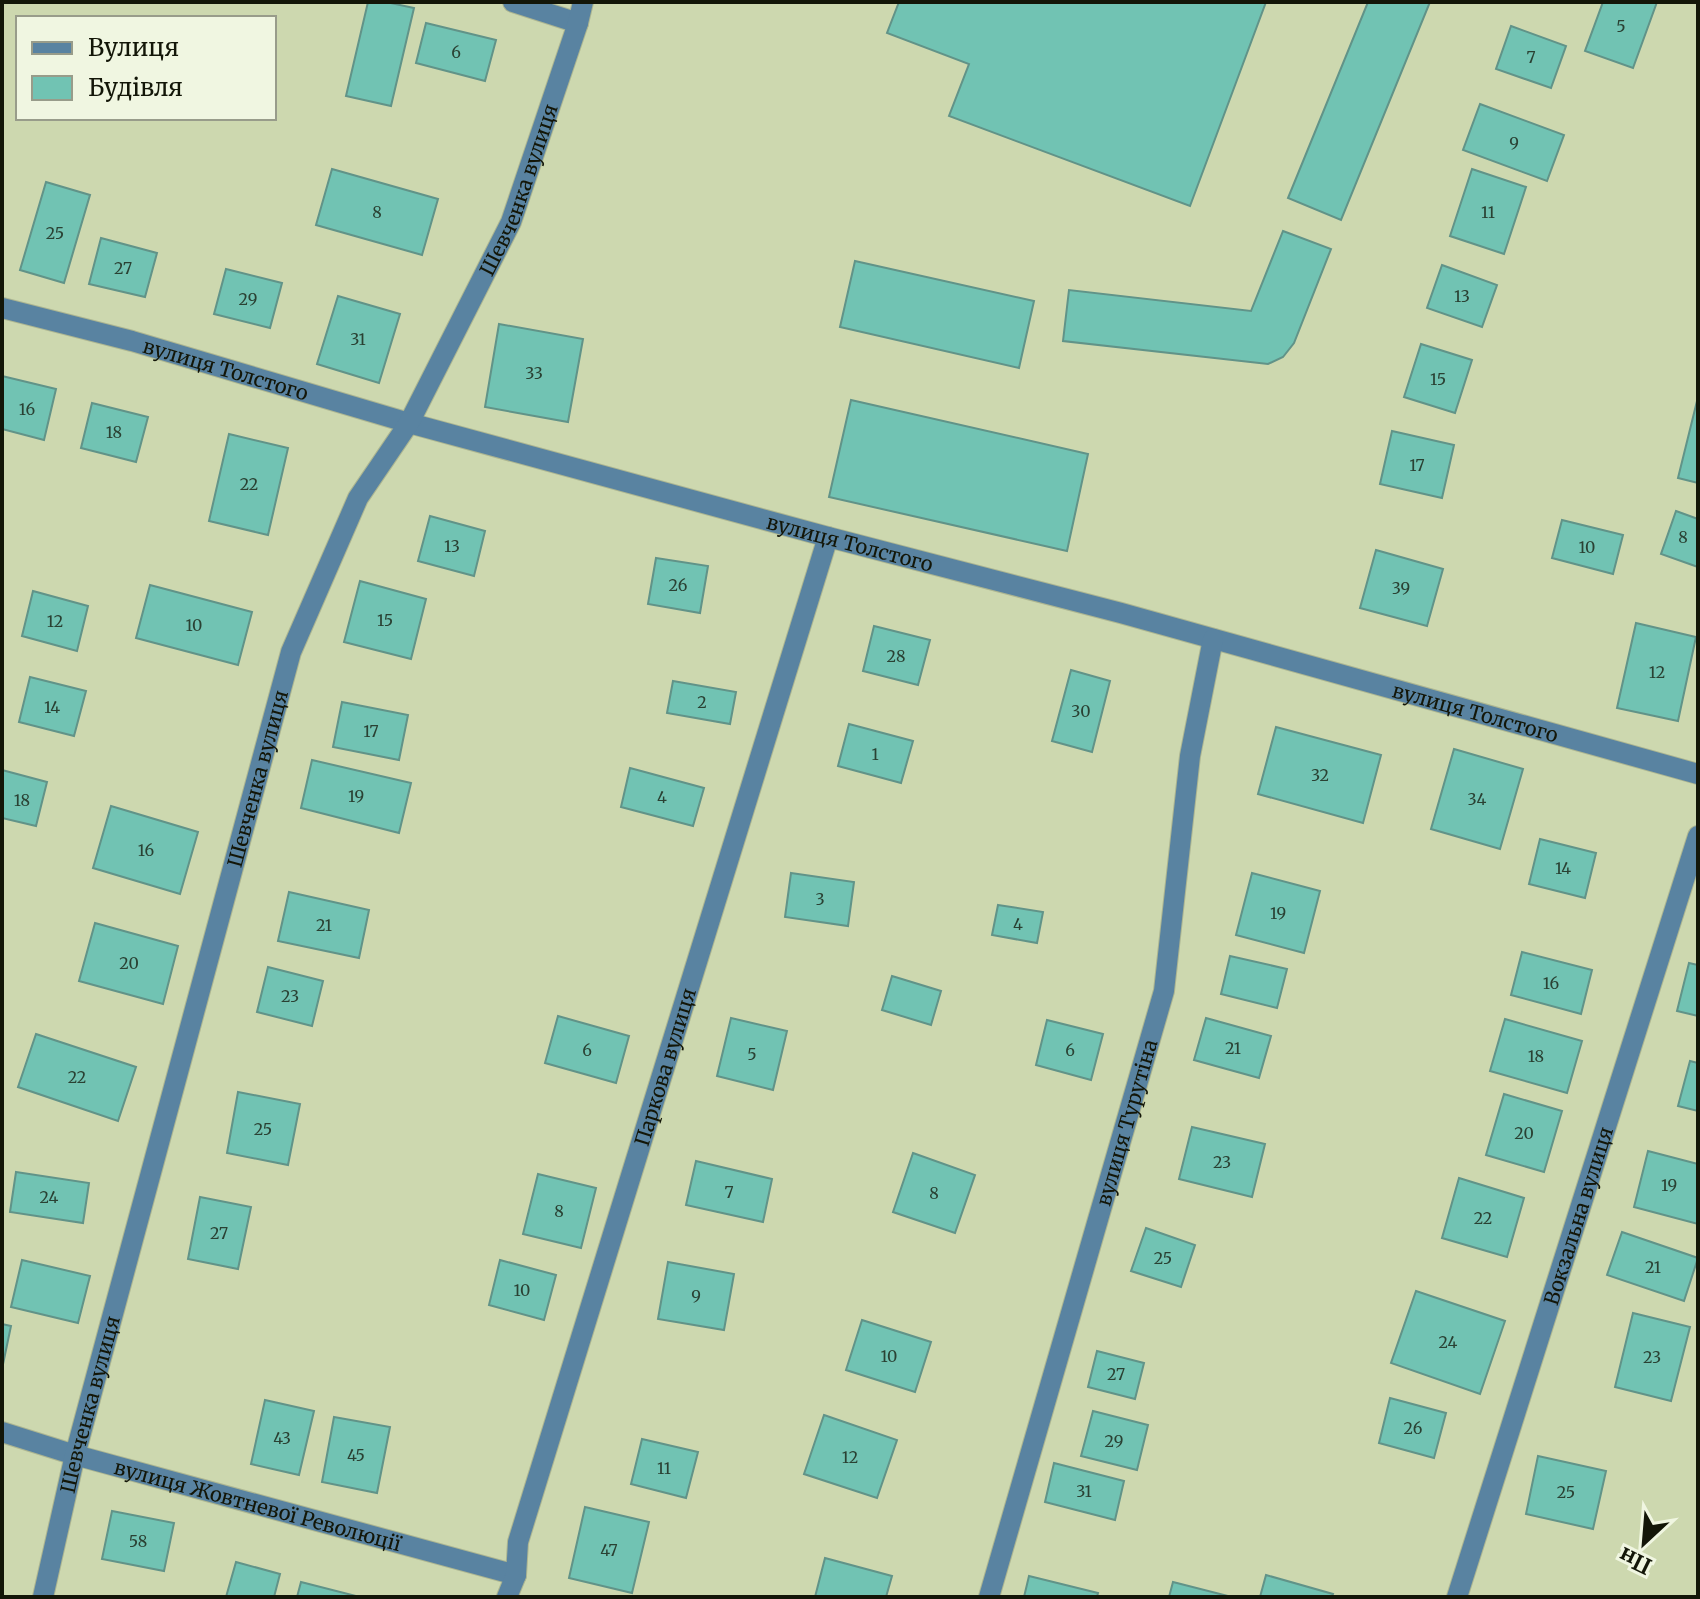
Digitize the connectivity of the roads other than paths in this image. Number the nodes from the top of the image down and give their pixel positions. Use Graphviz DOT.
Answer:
graph roads {
  1 [pos="513,2"];
  2 [pos="583,2"];
  3 [pos="578,23"];
  4 [pos="2,308"];
  5 [pos="409,423"];
  6 [pos="828,537"];
  7 [pos="1213,639"];
  8 [pos="1698,774"];
  9 [pos="1698,836"];
  10 [pos="2,1432"];
  11 [pos="75,1455"];
  12 [pos="516,1575"];
  13 [pos="43,1597"];
  14 [pos="507,1597"];
  15 [pos="989,1597"];
  16 [pos="1457,1597"];
  1 -- 3 [label="street"];
  2 -- 3 [label="street, Шевченка вулиця"];
  3 -- 5 [label="street, Шевченка вулиця"];
  4 -- 5 [label="street, вулиця Толстого"];
  5 -- 6 [label="street, вулиця Толстого"];
  5 -- 11 [label="street, Шевченка вулиця"];
  6 -- 7 [label="street, вулиця Толстого"];
  6 -- 12 [label="street, Паркова вулиця"];
  7 -- 8 [label="street, вулиця Толстого"];
  7 -- 15 [label="street, вулиця Турутіна"];
  9 -- 16 [label="street, Вокзальна вулиця"];
  10 -- 11 [label="street, вулиця Жовтневої Революції"];
  11 -- 12 [label="street, вулиця Жовтневої Революції"];
  11 -- 13 [label="street, Шевченка вулиця"];
  12 -- 14 [label="street, Паркова вулиця"];
}
